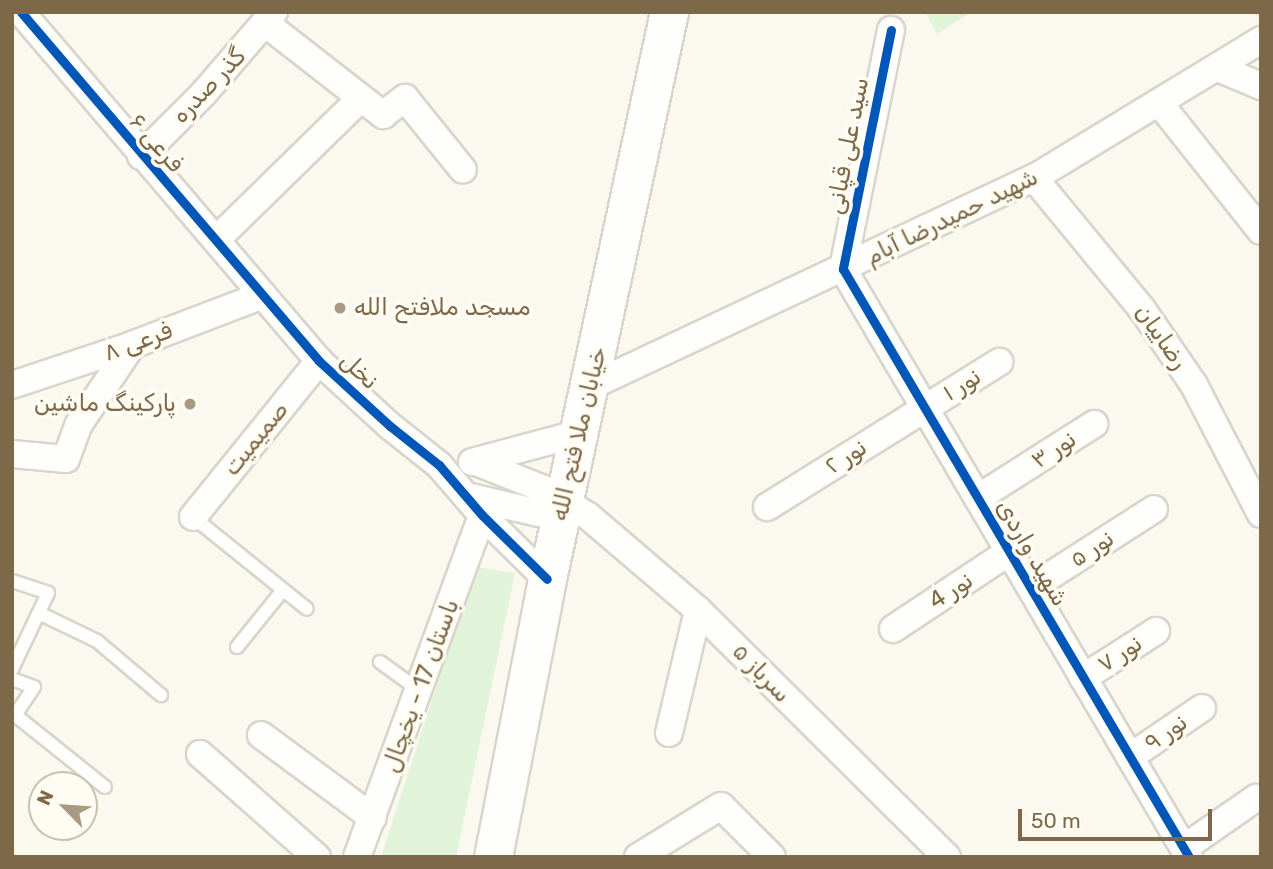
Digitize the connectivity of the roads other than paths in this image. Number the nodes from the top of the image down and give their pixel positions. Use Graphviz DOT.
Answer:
graph roads {
  1 [pos="669,12"];
  2 [pos="21,14"];
  3 [pos="270,18"];
  4 [pos="891,30"];
  5 [pos="1261,40"];
  6 [pos="1218,68"];
  7 [pos="1261,86"];
  8 [pos="361,98"];
  9 [pos="1160,104"];
  10 [pos="141,156"];
  11 [pos="463,170"];
  12 [pos="1034,178"];
  13 [pos="1261,231"];
  14 [pos="216,240"];
  15 [pos="843,269"];
  16 [pos="263,295"];
  17 [pos="132,345"];
  18 [pos="319,361"];
  19 [pos="999,362"];
  20 [pos="12,385"];
  21 [pos="591,386"];
  22 [pos="925,408"];
  23 [pos="1094,424"];
  24 [pos="580,433"];
  25 [pos="12,454"];
  26 [pos="476,462"];
  27 [pos="439,465"];
  28 [pos="978,498"];
  29 [pos="563,503"];
  30 [pos="474,505"];
  31 [pos="767,507"];
  32 [pos="1154,509"];
  33 [pos="1261,514"];
  34 [pos="193,517"];
  35 [pos="1009,552"];
  36 [pos="547,579"];
  37 [pos="12,581"];
  38 [pos="1031,588"];
  39 [pos="283,590"];
  40 [pos="307,609"];
  41 [pos="698,610"];
  42 [pos="39,612"];
  43 [pos="893,629"];
  44 [pos="1156,631"];
  45 [pos="237,646"];
  46 [pos="380,662"];
  47 [pos="12,669"];
  48 [pos="1083,678"];
  49 [pos="12,679"];
  50 [pos="420,691"];
  51 [pos="161,695"];
  52 [pos="1202,708"];
  53 [pos="669,733"];
  54 [pos="261,735"];
  55 [pos="200,754"];
  56 [pos="1130,757"];
  57 [pos="105,787"];
  58 [pos="1256,798"];
  59 [pos="373,818"];
  60 [pos="499,852"];
  61 [pos="1186,853"];
  62 [pos="317,857"];
  63 [pos="358,857"];
  64 [pos="638,857"];
  65 [pos="772,857"];
  66 [pos="947,857"];
  1 -- 21 [label="main road, خیابان ملا فتح الله"];
  2 -- 10 [label="street, فرعی ۶"];
  3 -- 8 [label="street"];
  3 -- 10 [label="street, گذر صدره"];
  4 -- 15 [label="street, سید علی قپانی"];
  5 -- 6 [label="street, شهید حمیدرضا آبام"];
  6 -- 7 [label="street"];
  6 -- 9 [label="street, شهید حمیدرضا آبام"];
  8 -- 11 [label="street"];
  8 -- 14 [label="street"];
  9 -- 12 [label="street, شهید حمیدرضا آبام"];
  9 -- 13 [label="street"];
  10 -- 14 [label="street, فرعی ۶"];
  12 -- 15 [label="street, شهید حمیدرضا آبام"];
  12 -- 33 [label="street, رضاییان"];
  14 -- 16 [label="street, فرعی ۶"];
  15 -- 21 [label="street, شهید حمیدرضا آبام"];
  15 -- 22 [label="street, شهید واردی"];
  16 -- 17 [label="street, فرعی ۸"];
  16 -- 18 [label="street, نخل"];
  17 -- 20 [label="street, فرعی ۸"];
  17 -- 25 [label="street"];
  18 -- 27 [label="street, نخل"];
  18 -- 34 [label="street, صمیمیت"];
  19 -- 22 [label="street, نور ۱"];
  21 -- 24 [label="main road, خیابان ملا فتح الله"];
  22 -- 28 [label="street, شهید واردی"];
  22 -- 31 [label="street, نور ۲"];
  23 -- 28 [label="street, نور ۳"];
  24 -- 26 [label="street"];
  24 -- 29 [label="main road, خیابان ملا فتح الله"];
  26 -- 27 [label="street"];
  26 -- 29 [label="street, سرباز ۵"];
  27 -- 30 [label="street, نخل"];
  28 -- 35 [label="street, شهید واردی"];
  29 -- 30 [label="street"];
  29 -- 36 [label="main road, خیابان ملا فتح الله"];
  29 -- 41 [label="street, سرباز ۵"];
  30 -- 36 [label="street, نخل"];
  30 -- 50 [label="street, باستان 17 - یخچال"];
  32 -- 38 [label="street, نور ۵"];
  34 -- 39 [label="lane"];
  35 -- 38 [label="street, شهید واردی"];
  35 -- 43 [label="street, نور 4"];
  36 -- 60 [label="main road, خیابان ملا فتح الله"];
  37 -- 42 [label="lane"];
  38 -- 48 [label="street, شهید واردی"];
  39 -- 40 [label="lane"];
  39 -- 45 [label="lane"];
  41 -- 53 [label="street"];
  41 -- 66 [label="street, سرباز ۵"];
  42 -- 47 [label="lane"];
  42 -- 51 [label="lane"];
  44 -- 48 [label="street, نور ۷"];
  46 -- 50 [label="lane"];
  48 -- 56 [label="street, شهید واردی"];
  49 -- 57 [label="lane"];
  50 -- 59 [label="street, باستان 17 - یخچال"];
  52 -- 56 [label="street, نور ۹"];
  54 -- 59 [label="street"];
  55 -- 62 [label="street"];
  56 -- 61 [label="street, شهید واردی"];
  58 -- 61 [label="street"];
  59 -- 63 [label="street, باستان 17 - یخچال"];
  64 -- 65 [label="street"];
}
